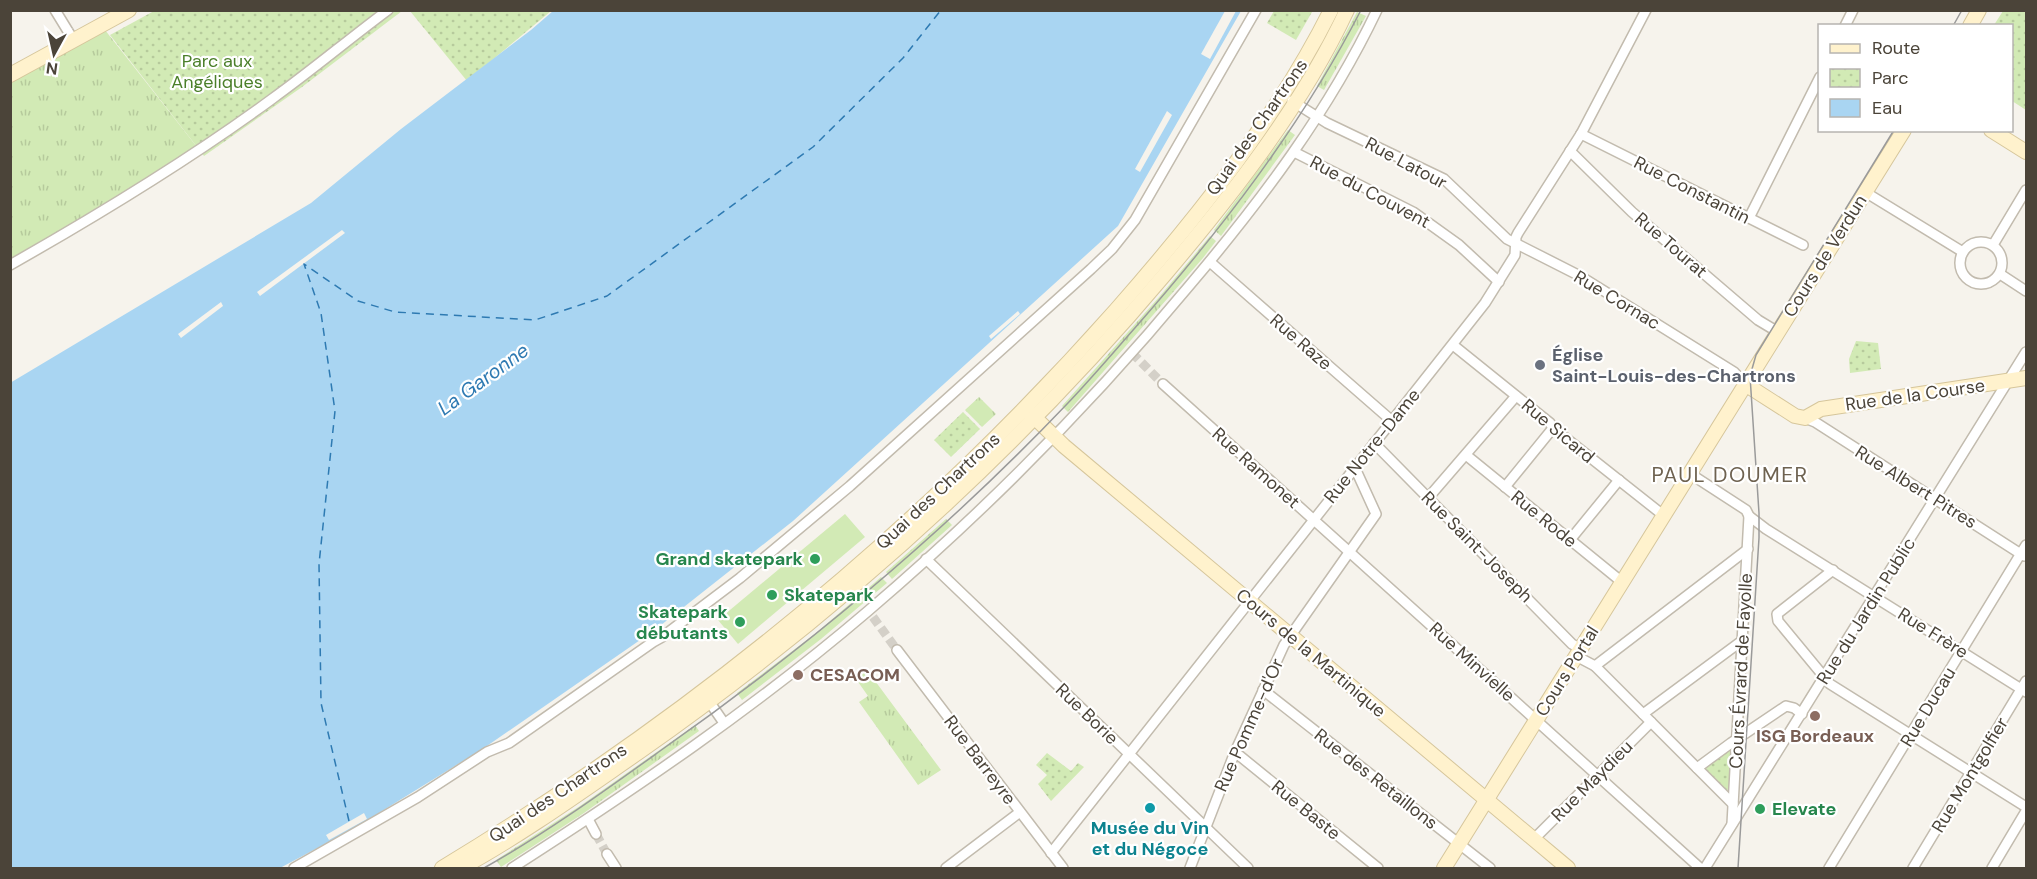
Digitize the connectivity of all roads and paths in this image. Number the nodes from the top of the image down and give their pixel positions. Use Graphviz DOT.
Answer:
graph roads {
  1 [pos="129,10"];
  2 [pos="388,10"];
  3 [pos="1256,10"];
  4 [pos="1331,10"];
  5 [pos="1347,10"];
  6 [pos="1365,10"];
  7 [pos="1646,10"];
  8 [pos="1853,10"];
  9 [pos="1979,10"];
  10 [pos="59,12"];
  11 [pos="1376,13"];
  12 [pos="1846,24"];
  13 [pos="1971,24"];
  14 [pos="74,41"];
  15 [pos="10,75"];
  16 [pos="1818,81"];
  17 [pos="1288,99"];
  18 [pos="1317,116"];
  19 [pos="1903,132"];
  20 [pos="1994,132"];
  21 [pos="1581,134"];
  22 [pos="1570,151"];
  23 [pos="1294,152"];
  24 [pos="2026,152"];
  25 [pos="2026,190"];
  26 [pos="1866,192"];
  27 [pos="1749,218"];
  28 [pos="1515,243"];
  29 [pos="1803,245"];
  30 [pos="1993,245"];
  31 [pos="1963,252"];
  32 [pos="1210,262"];
  33 [pos="10,265"];
  34 [pos="2000,274"];
  35 [pos="1499,282"];
  36 [pos="2026,291"];
  37 [pos="1778,332"];
  38 [pos="1453,345"];
  39 [pos="2026,352"];
  40 [pos="2026,378"];
  41 [pos="2008,381"];
  42 [pos="1163,384"];
  43 [pos="1745,384"];
  44 [pos="1516,396"];
  45 [pos="1025,408"];
  46 [pos="1036,418"];
  47 [pos="1805,418"];
  48 [pos="1392,421"];
  49 [pos="1553,428"];
  50 [pos="1055,437"];
  51 [pos="1374,443"];
  52 [pos="1466,455"];
  53 [pos="1355,468"];
  54 [pos="1689,474"];
  55 [pos="1619,480"];
  56 [pos="1505,487"];
  57 [pos="1428,498"];
  58 [pos="1936,499"];
  59 [pos="1663,515"];
  60 [pos="1749,516"];
  61 [pos="1314,519"];
  62 [pos="1570,540"];
  63 [pos="1748,549"];
  64 [pos="1350,552"];
  65 [pos="2025,552"];
  66 [pos="926,559"];
  67 [pos="1833,570"];
  68 [pos="1622,582"];
  69 [pos="1875,597"];
  70 [pos="1250,601"];
  71 [pos="1290,636"];
  72 [pos="1743,640"];
  73 [pos="897,650"];
  74 [pos="1962,651"];
  75 [pos="1579,652"];
  76 [pos="1595,666"];
  77 [pos="1825,677"];
  78 [pos="2025,687"];
  79 [pos="1263,690"];
  80 [pos="706,697"];
  81 [pos="1643,714"];
  82 [pos="1802,714"];
  83 [pos="1536,720"];
  84 [pos="1651,722"];
  85 [pos="724,723"];
  86 [pos="1911,734"];
  87 [pos="1737,740"];
  88 [pos="1235,752"];
  89 [pos="1129,754"];
  90 [pos="1697,768"];
  91 [pos="1971,772"];
  92 [pos="1597,776"];
  93 [pos="1487,800"];
  94 [pos="1733,804"];
  95 [pos="2026,809"];
  96 [pos="1020,812"];
  97 [pos="588,819"];
  98 [pos="1732,826"];
  99 [pos="1205,828"];
  100 [pos="596,834"];
  101 [pos="1534,839"];
  102 [pos="1459,844"];
  103 [pos="1051,853"];
  104 [pos="607,854"];
  105 [pos="465,864"];
  106 [pos="294,868"];
  107 [pos="442,868"];
  108 [pos="512,868"];
  109 [pos="616,868"];
  110 [pos="946,868"];
  111 [pos="1063,868"];
  112 [pos="1190,868"];
  113 [pos="1248,868"];
  114 [pos="1378,868"];
  115 [pos="1444,868"];
  116 [pos="1490,868"];
  117 [pos="1568,868"];
  118 [pos="1700,868"];
  119 [pos="1705,868"];
  120 [pos="1829,868"];
  121 [pos="1913,868"];
  122 [pos="1992,868"];
  1 -- 14 [label="main road"];
  2 -- 33 [label="street"];
  3 -- 106 [label="street"];
  4 -- 17 [label="main road, Quai des Chartrons"];
  5 -- 17 [label="main road, Quai des Chartrons"];
  6 -- 11 [label="street"];
  7 -- 21 [label="street, Rue Notre-Dame"];
  8 -- 12 [label="street"];
  9 -- 13 [label="main road"];
  10 -- 14 [label="street"];
  11 -- 18 [label="street, Quai des Chartrons"];
  14 -- 15 [label="main road"];
  16 -- 27 [label="street"];
  17 -- 18 [label="street, Rue Latour"];
  17 -- 45 [label="main road, Quai des Chartrons"];
  17 -- 46 [label="main road, Quai des Chartrons"];
  18 -- 23 [label="street, Quai des Chartrons"];
  18 -- 28 [label="street, Rue Latour"];
  19 -- 26 [label="main road, Cours de Verdun"];
  20 -- 24 [label="main road"];
  21 -- 22 [label="street, Rue Notre-Dame"];
  21 -- 27 [label="street, Rue Constantin"];
  22 -- 28 [label="street, Rue Notre-Dame"];
  22 -- 37 [label="street, Rue Tourat"];
  23 -- 32 [label="street, Quai des Chartrons"];
  23 -- 35 [label="street, Rue du Couvent"];
  25 -- 30 [label="street"];
  26 -- 31 [label="street"];
  26 -- 37 [label="main road, Cours de Verdun"];
  27 -- 29 [label="street, Rue Constantin"];
  28 -- 35 [label="street, Rue Notre-Dame"];
  28 -- 43 [label="street, Rue Cornac"];
  30 -- 31 [label="street"];
  30 -- 34 [label="street"];
  31 -- 34 [label="street"];
  32 -- 48 [label="street, Rue Raze"];
  32 -- 50 [label="street, Quai des Chartrons"];
  34 -- 36 [label="street"];
  35 -- 38 [label="street, Rue Notre-Dame"];
  37 -- 43 [label="main road, Cours de Verdun"];
  38 -- 44 [label="street, Rue Sicard"];
  38 -- 48 [label="street, Rue Notre-Dame"];
  39 -- 41 [label="street, Rue du Jardin Public"];
  40 -- 41 [label="main road, Rue de la Course"];
  41 -- 47 [label="main road, Rue de la Course"];
  41 -- 58 [label="street, Rue du Jardin Public"];
  42 -- 61 [label="street, Rue Ramonet"];
  43 -- 47 [label="main road"];
  43 -- 54 [label="main road, Cours de Verdun"];
  44 -- 49 [label="street, Rue Sicard"];
  44 -- 52 [label="street"];
  45 -- 46 [label="main road, Cours de la Martinique"];
  45 -- 80 [label="main road, Quai des Chartrons"];
  46 -- 50 [label="main road, Cours de la Martinique"];
  46 -- 80 [label="main road, Quai des Chartrons"];
  47 -- 58 [label="street, Rue Albert Pitres"];
  48 -- 51 [label="street, Rue Notre-Dame"];
  49 -- 55 [label="street, Rue Sicard"];
  49 -- 56 [label="street"];
  50 -- 66 [label="street, Quai des Chartrons"];
  50 -- 70 [label="main road, Cours de la Martinique"];
  51 -- 53 [label="street, Rue Notre-Dame"];
  51 -- 57 [label="street, Rue Saint-Joseph"];
  52 -- 56 [label="street, Rue Rode"];
  52 -- 57 [label="street"];
  53 -- 61 [label="street, Rue Notre-Dame"];
  53 -- 64 [label="street, Rue Pomme-d'Or"];
  54 -- 59 [label="main road, Cours Portal"];
  54 -- 60 [label="street, Rue Frère"];
  55 -- 59 [label="street, Rue Sicard"];
  55 -- 62 [label="street"];
  56 -- 62 [label="street, Rue Rode"];
  57 -- 75 [label="street, Rue Saint-Joseph"];
  58 -- 65 [label="street, Rue Albert Pitres"];
  58 -- 69 [label="street, Rue du Jardin Public"];
  59 -- 68 [label="main road, Cours Portal"];
  60 -- 63 [label="street, Cours Évrard de Fayolle"];
  60 -- 67 [label="street, Rue Frère"];
  61 -- 64 [label="street, Rue Ramonet"];
  61 -- 70 [label="street, Rue Notre-Dame"];
  62 -- 68 [label="street, Rue Rode"];
  63 -- 72 [label="street, Cours Évrard de Fayolle"];
  63 -- 76 [label="street"];
  64 -- 71 [label="street, Rue Pomme-d'Or"];
  64 -- 83 [label="street, Rue Minvielle"];
  65 -- 74 [label="street, Rue Ducau"];
  66 -- 85 [label="street, Quai des Chartrons"];
  66 -- 89 [label="street, Rue Borie"];
  67 -- 69 [label="street, Rue Frère"];
  67 -- 77 [label="street"];
  68 -- 75 [label="main road, Cours Portal"];
  69 -- 74 [label="street, Rue Frère"];
  69 -- 77 [label="street, Rue du Jardin Public"];
  70 -- 71 [label="main road, Cours de la Martinique"];
  70 -- 89 [label="street, Rue Notre-Dame"];
  71 -- 79 [label="street, Rue Pomme-d'Or"];
  71 -- 93 [label="main road, Cours de la Martinique"];
  72 -- 81 [label="street"];
  72 -- 87 [label="street, Cours Évrard de Fayolle"];
  73 -- 96 [label="street, Rue Barreyre"];
  74 -- 78 [label="street, Rue Frère"];
  74 -- 86 [label="street, Rue Ducau"];
  75 -- 76 [label="street, Rue Saint-Joseph"];
  75 -- 83 [label="main road, Cours Portal"];
  76 -- 81 [label="street, Rue Saint-Joseph"];
  77 -- 82 [label="street, Rue du Jardin Public"];
  77 -- 86 [label="street"];
  78 -- 91 [label="street, Rue Montgolfier"];
  79 -- 88 [label="street, Rue Pomme-d'Or"];
  79 -- 102 [label="street, Rue des Retaillons"];
  80 -- 85 [label="street"];
  80 -- 105 [label="main road, Quai des Chartrons"];
  81 -- 84 [label="street, Rue Saint-Joseph"];
  82 -- 87 [label="street"];
  82 -- 98 [label="street, Rue du Jardin Public"];
  83 -- 92 [label="street, Rue Minvielle"];
  83 -- 93 [label="main road, Cours Portal"];
  84 -- 90 [label="street, Rue Saint-Joseph"];
  84 -- 92 [label="street, Rue Maydieu"];
  85 -- 97 [label="street, Quai des Chartrons"];
  86 -- 91 [label="street"];
  86 -- 120 [label="street, Rue Ducau"];
  87 -- 90 [label="street"];
  87 -- 94 [label="street, Cours Évrard de Fayolle"];
  88 -- 99 [label="street, Rue Pomme-d'Or"];
  88 -- 114 [label="street, Rue Baste"];
  89 -- 99 [label="street, Rue Borie"];
  89 -- 103 [label="street, Rue Notre-Dame"];
  90 -- 94 [label="street, Rue Saint-Joseph"];
  91 -- 95 [label="street"];
  91 -- 121 [label="street, Rue Montgolfier"];
  92 -- 101 [label="street, Rue Maydieu"];
  92 -- 118 [label="street, Rue Minvielle"];
  93 -- 101 [label="main road, Cours de la Martinique"];
  93 -- 102 [label="main road, Cours Portal"];
  94 -- 98 [label="street, Cours Évrard de Fayolle"];
  95 -- 122 [label="street"];
  96 -- 103 [label="street, Rue Barreyre"];
  96 -- 110 [label="street"];
  97 -- 100 [label="street"];
  97 -- 108 [label="street, Quai des Chartrons"];
  98 -- 119 [label="street, Rue du Jardin Public"];
  99 -- 112 [label="street, Rue Pomme-d'Or"];
  99 -- 113 [label="street, Rue Borie"];
  101 -- 117 [label="main road, Cours de la Martinique"];
  102 -- 115 [label="main road, Cours Portal"];
  102 -- 116 [label="street, Rue des Retaillons"];
  103 -- 111 [label="street, Rue Barreyre"];
  104 -- 109 [label="street"];
  105 -- 107 [label="main road, Quai des Chartrons"];
}
